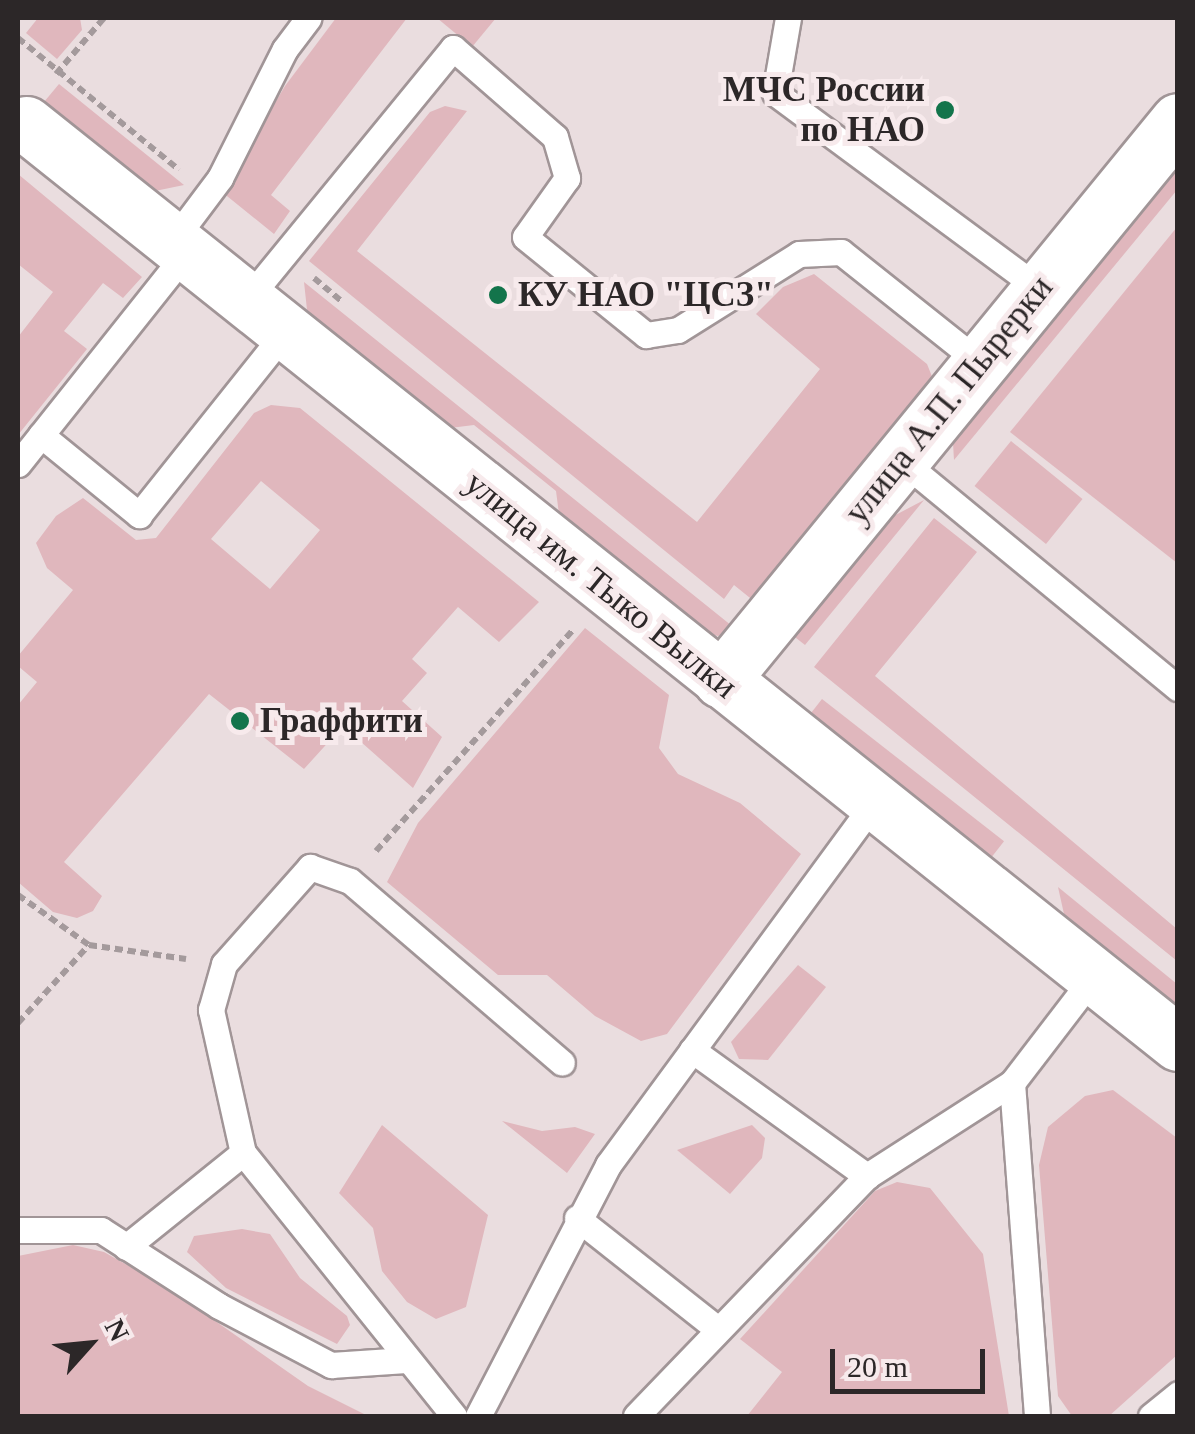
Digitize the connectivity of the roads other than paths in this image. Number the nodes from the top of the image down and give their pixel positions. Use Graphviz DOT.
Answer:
graph roads {
  1 [pos="308,18"];
  2 [pos="788,18"];
  3 [pos="37,103"];
  4 [pos="1178,121"];
  5 [pos="179,247"];
  6 [pos="1039,288"];
  7 [pos="266,317"];
  8 [pos="978,361"];
  9 [pos="41,435"];
  10 [pos="901,460"];
  11 [pos="18,464"];
  12 [pos="720,680"];
  13 [pos="1178,688"];
  14 [pos="874,803"];
  15 [pos="1094,976"];
  16 [pos="1178,1043"];
  17 [pos="692,1050"];
  18 [pos="562,1063"];
  19 [pos="1012,1083"];
  20 [pos="243,1152"];
  21 [pos="867,1176"];
  22 [pos="576,1218"];
  23 [pos="18,1230"];
  24 [pos="126,1247"];
  25 [pos="716,1327"];
  26 [pos="406,1360"];
  27 [pos="1178,1394"];
  28 [pos="454,1416"];
  29 [pos="478,1416"];
  30 [pos="636,1416"];
  31 [pos="1037,1416"];
  32 [pos="1151,1416"];
  1 -- 5 [label="lane"];
  2 -- 6 [label="lane"];
  3 -- 5 [label="street, улица им. Тыко Вылки"];
  4 -- 6 [label="street, улица А.П. Пырерки"];
  5 -- 7 [label="street, улица им. Тыко Вылки"];
  5 -- 9 [label="lane"];
  6 -- 8 [label="street, улица А.П. Пырерки"];
  7 -- 8 [label="lane"];
  7 -- 9 [label="lane"];
  7 -- 12 [label="street, улица им. Тыко Вылки"];
  8 -- 10 [label="street, улица А.П. Пырерки"];
  9 -- 11 [label="lane"];
  10 -- 12 [label="street, улица А.П. Пырерки"];
  10 -- 13 [label="lane"];
  12 -- 14 [label="street, улица им. Тыко Вылки"];
  14 -- 15 [label="street, улица им. Тыко Вылки"];
  14 -- 17 [label="lane"];
  15 -- 16 [label="street, улица им. Тыко Вылки"];
  15 -- 19 [label="lane"];
  17 -- 21 [label="lane"];
  17 -- 22 [label="lane"];
  18 -- 20 [label="lane"];
  19 -- 21 [label="lane"];
  19 -- 31 [label="lane"];
  20 -- 24 [label="lane"];
  20 -- 26 [label="lane"];
  21 -- 25 [label="lane"];
  22 -- 25 [label="lane"];
  22 -- 29 [label="lane"];
  23 -- 24 [label="lane"];
  24 -- 26 [label="lane"];
  25 -- 30 [label="lane"];
  26 -- 28 [label="lane"];
  27 -- 32 [label="lane"];
}
